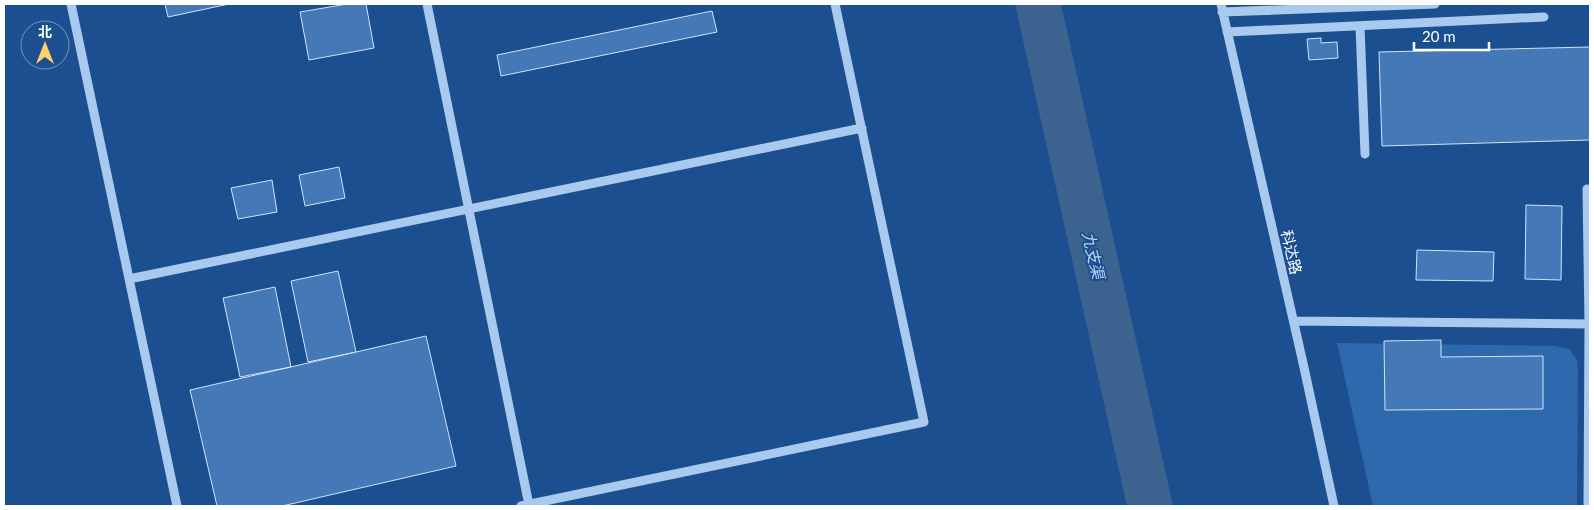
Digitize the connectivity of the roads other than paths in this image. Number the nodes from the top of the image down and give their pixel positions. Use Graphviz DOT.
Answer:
graph roads {
  1 [pos="71,4"];
  2 [pos="427,4"];
  3 [pos="835,4"];
  4 [pos="1435,4"];
  5 [pos="1222,8"];
  6 [pos="1544,18"];
  7 [pos="1360,26"];
  8 [pos="1227,32"];
  9 [pos="862,128"];
  10 [pos="1365,154"];
  11 [pos="1587,189"];
  12 [pos="469,209"];
  13 [pos="129,279"];
  14 [pos="1589,280"];
  15 [pos="1294,321"];
  16 [pos="1589,324"];
  17 [pos="525,505"];
  18 [pos="177,506"];
  19 [pos="1334,506"];
  20 [pos="1588,506"];
  1 -- 13 [label="street"];
  2 -- 12 [label="street"];
  3 -- 9 [label="street"];
  4 -- 5 [label="street"];
  5 -- 8 [label="street, 科达路"];
  6 -- 7 [label="street"];
  7 -- 8 [label="street"];
  7 -- 10 [label="street"];
  8 -- 15 [label="street, 科达路"];
  9 -- 12 [label="street"];
  9 -- 17 [label="street"];
  11 -- 14 [label="street"];
  12 -- 13 [label="street"];
  12 -- 17 [label="street"];
  13 -- 18 [label="street"];
  14 -- 16 [label="street"];
  15 -- 16 [label="street"];
  15 -- 19 [label="street, 科达路"];
  16 -- 20 [label="street"];
}
